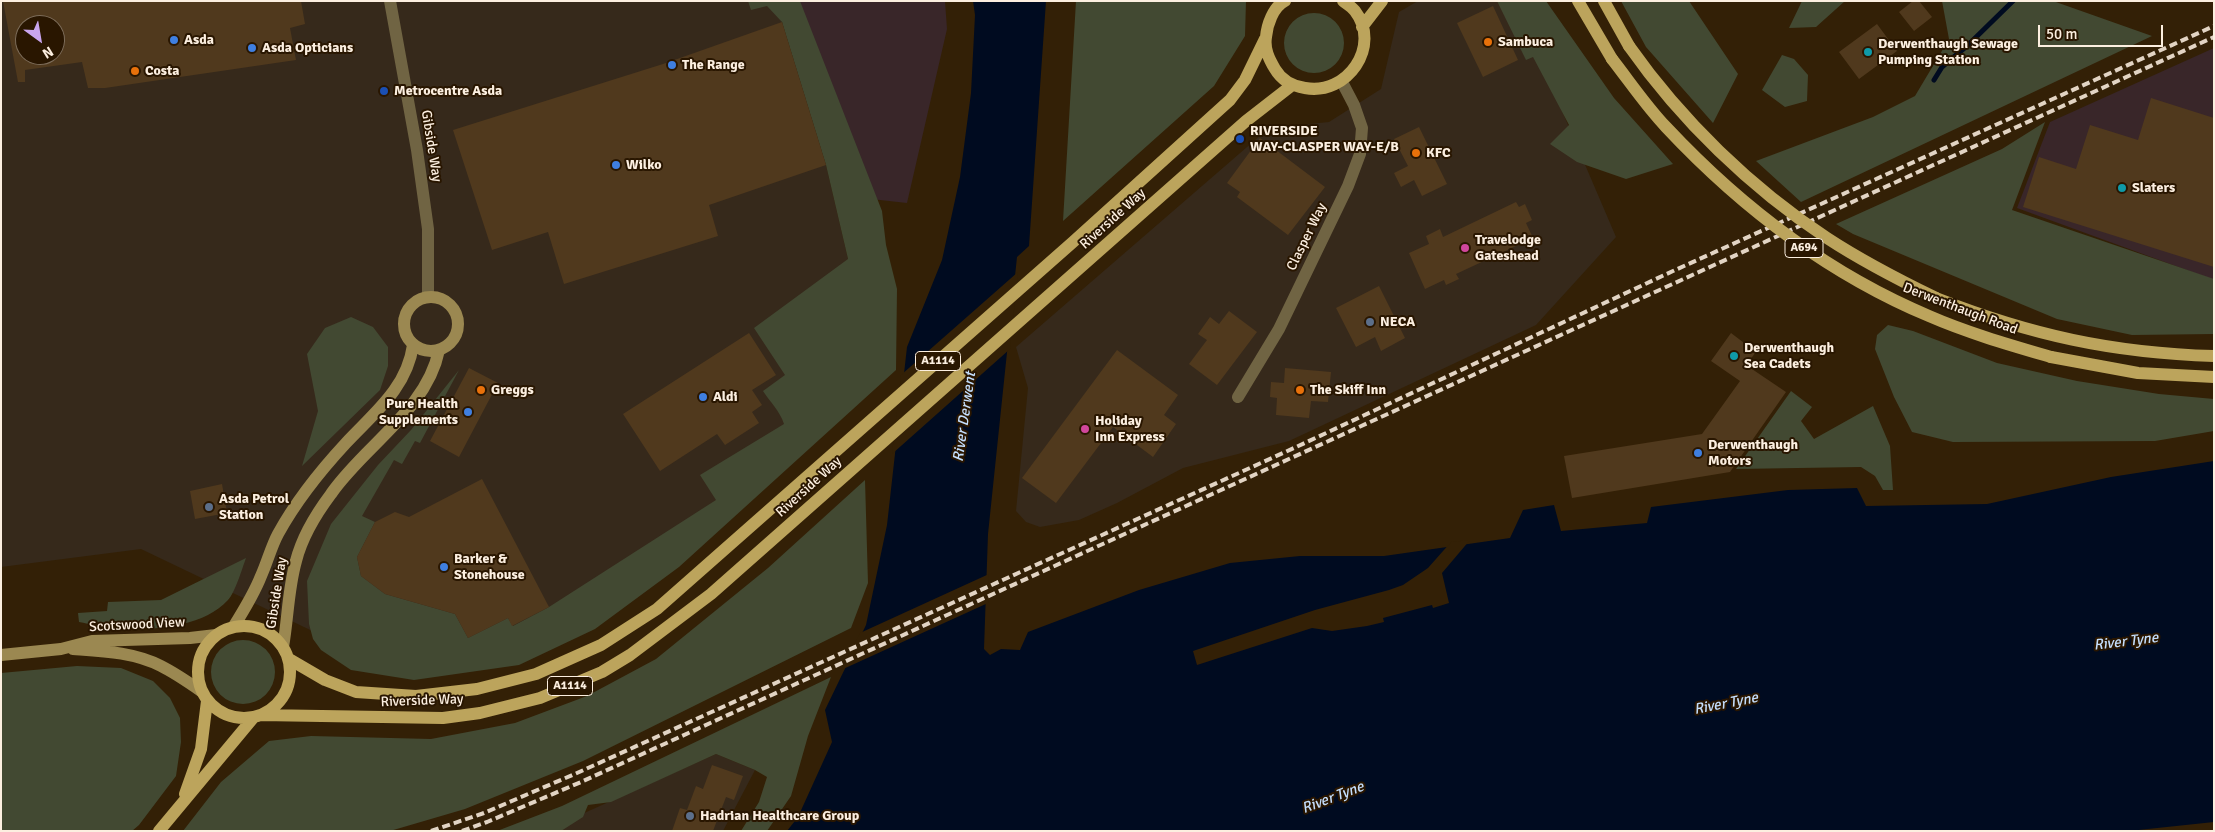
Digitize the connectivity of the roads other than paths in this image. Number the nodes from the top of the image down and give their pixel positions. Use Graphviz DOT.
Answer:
graph roads {
  1 [pos="390,1"];
  2 [pos="1284,1"];
  3 [pos="1343,1"];
  4 [pos="1382,1"];
  5 [pos="1578,1"];
  6 [pos="1604,1"];
  7 [pos="1362,27"];
  8 [pos="1265,39"];
  9 [pos="1342,82"];
  10 [pos="1292,86"];
  11 [pos="428,297"];
  12 [pos="413,345"];
  13 [pos="439,350"];
  14 [pos="2214,356"];
  15 [pos="2214,377"];
  16 [pos="1238,397"];
  17 [pos="234,626"];
  18 [pos="216,635"];
  19 [pos="283,647"];
  20 [pos="60,649"];
  21 [pos="1,655"];
  22 [pos="289,659"];
  23 [pos="204,696"];
  24 [pos="258,716"];
  25 [pos="181,806"];
  26 [pos="159,831"];
  1 -- 11 [label="street, Gibside Way"];
  2 -- 8 [label="main road, A1114"];
  3 -- 7 [label="main road"];
  4 -- 7 [label="main road"];
  5 -- 15 [label="main road, Derwenthaugh Road / A694, bridge"];
  6 -- 14 [label="main road, A694, bridge"];
  7 -- 9 [label="main road"];
  8 -- 10 [label="main road"];
  8 -- 22 [label="main road, Riverside Way / A1114"];
  9 -- 10 [label="main road"];
  9 -- 16 [label="street, Clasper Way"];
  10 -- 24 [label="main road, Riverside Way / A1114"];
  11 -- 12 [label="street"];
  11 -- 13 [label="street, Gibside Way"];
  12 -- 13 [label="street"];
  12 -- 17 [label="street, Gibside Way"];
  13 -- 19 [label="street, Gibside Way"];
  17 -- 18 [label="main road"];
  17 -- 19 [label="main road"];
  18 -- 20 [label="street, Scotswood View"];
  18 -- 23 [label="main road"];
  19 -- 22 [label="main road"];
  20 -- 21 [label="street, Scotswood View"];
  20 -- 23 [label="street, Scotswood View"];
  22 -- 24 [label="main road"];
  23 -- 24 [label="main road"];
  23 -- 25 [label="main road"];
  24 -- 25 [label="main road"];
  25 -- 26 [label="main road"];
}
